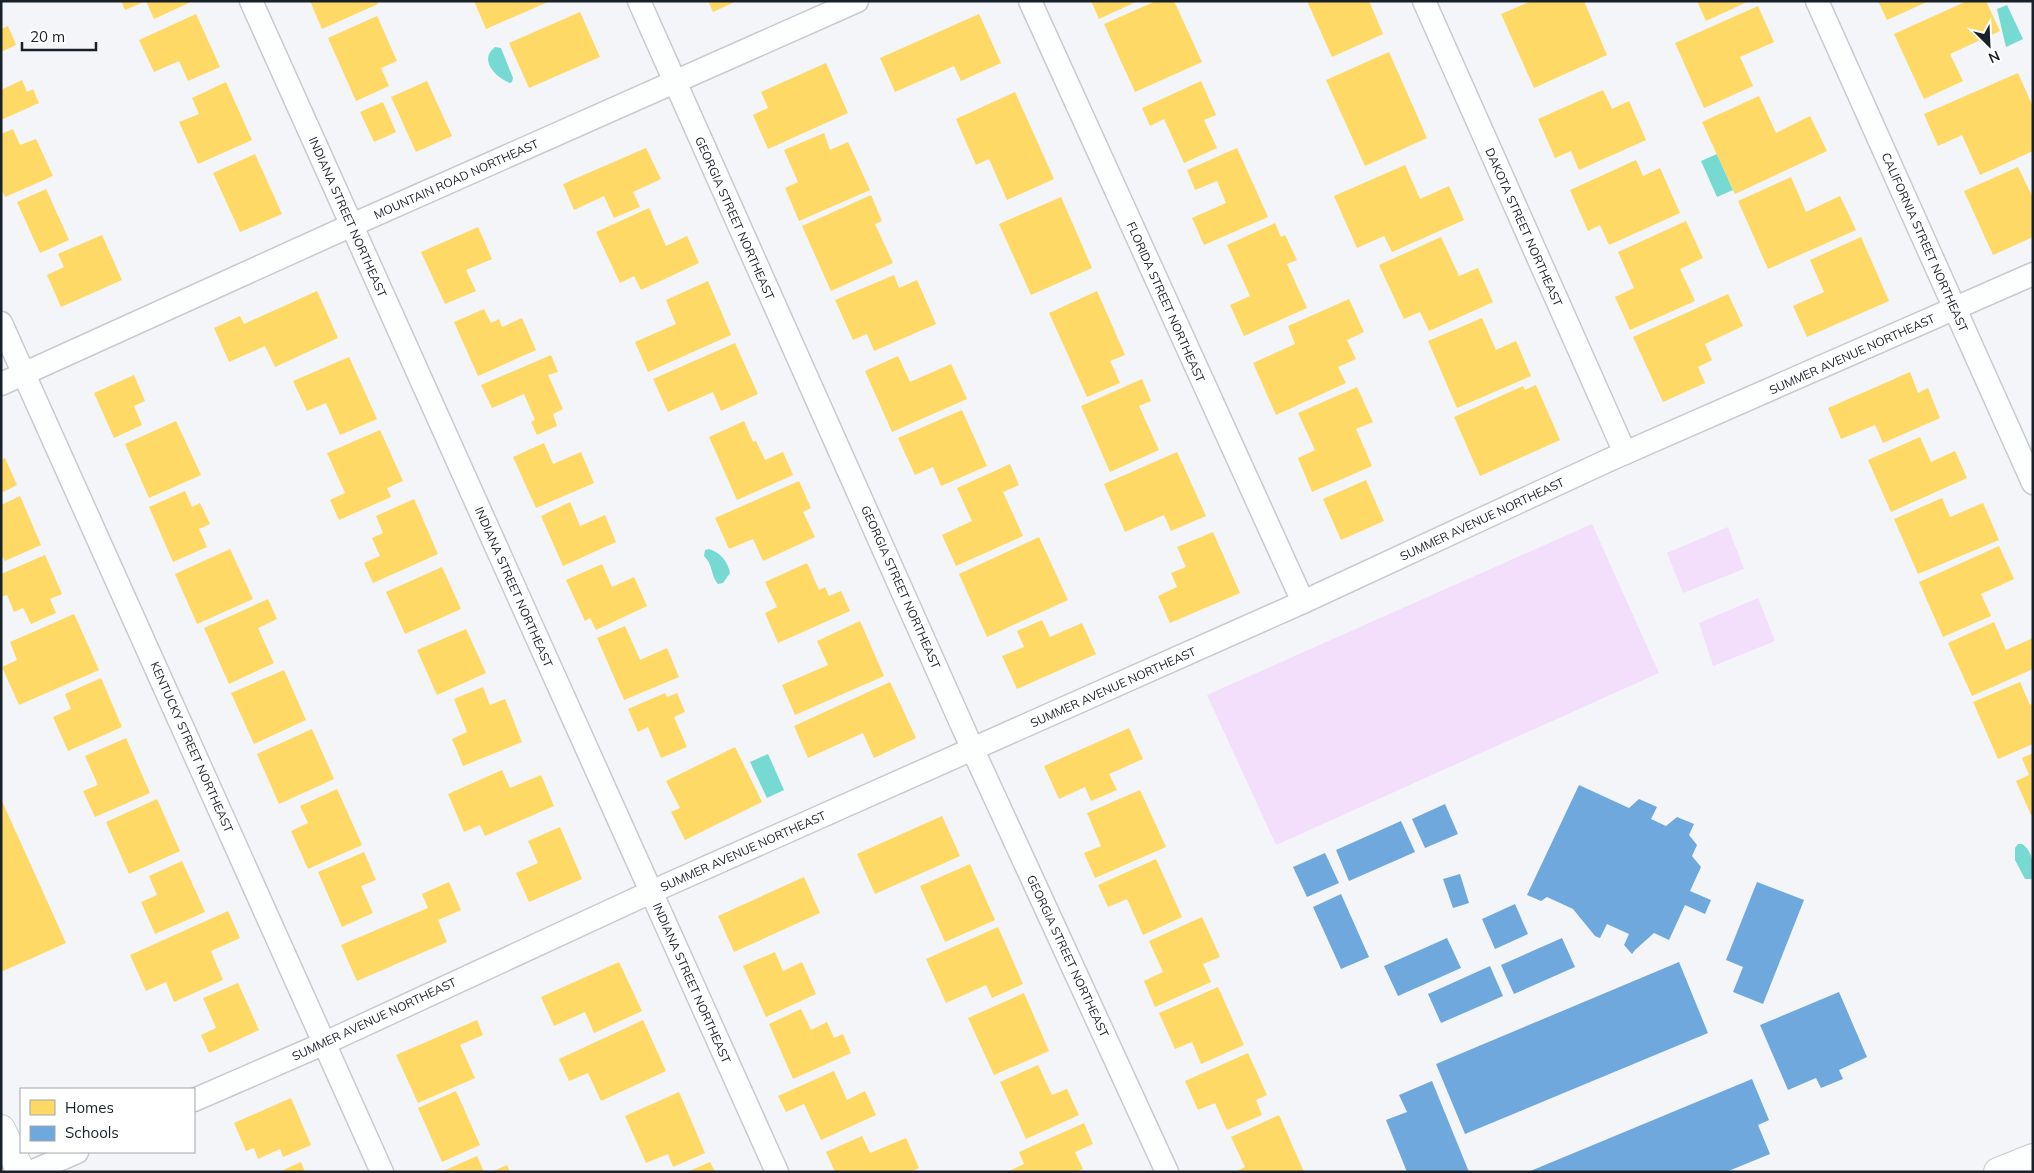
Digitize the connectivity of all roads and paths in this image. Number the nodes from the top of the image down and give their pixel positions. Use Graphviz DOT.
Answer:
graph roads {
  1 [pos="251,1"];
  2 [pos="639,1"];
  3 [pos="857,1"];
  4 [pos="1030,1"];
  5 [pos="1424,1"];
  6 [pos="1817,1"];
  7 [pos="675,82"];
  8 [pos="352,224"];
  9 [pos="2033,274"];
  10 [pos="1955,309"];
  11 [pos="1,323"];
  12 [pos="24,374"];
  13 [pos="1,384"];
  14 [pos="1625,453"];
  15 [pos="2033,483"];
  16 [pos="1303,602"];
  17 [pos="973,750"];
  18 [pos="651,892"];
  19 [pos="324,1043"];
  20 [pos="195,1100"];
  21 [pos="1,1129"];
  22 [pos="75,1153"];
  23 [pos="2033,1158"];
  24 [pos="21,1172"];
  25 [pos="31,1172"];
  26 [pos="382,1172"];
  27 [pos="778,1172"];
  28 [pos="1167,1172"];
  29 [pos="1998,1172"];
  1 -- 8 [label="street, INDIANA STREET NORTHEAST"];
  2 -- 7 [label="street, GEORGIA STREET NORTHEAST"];
  3 -- 7 [label="street, MOUNTAIN ROAD NORTHEAST"];
  4 -- 16 [label="street, FLORIDA STREET NORTHEAST"];
  5 -- 14 [label="street, DAKOTA STREET NORTHEAST"];
  6 -- 10 [label="street, CALIFORNIA STREET NORTHEAST"];
  7 -- 8 [label="street, MOUNTAIN ROAD NORTHEAST"];
  7 -- 17 [label="street, GEORGIA STREET NORTHEAST"];
  8 -- 12 [label="street, MOUNTAIN ROAD NORTHEAST"];
  8 -- 18 [label="street, INDIANA STREET NORTHEAST"];
  9 -- 10 [label="street, SUMMER AVENUE NORTHEAST"];
  10 -- 14 [label="street, SUMMER AVENUE NORTHEAST"];
  10 -- 15 [label="street, CALIFORNIA STREET NORTHEAST"];
  11 -- 12 [label="street, KENTUCKY STREET NORTHEAST"];
  12 -- 13 [label="street, MOUNTAIN ROAD NORTHEAST"];
  12 -- 19 [label="street, KENTUCKY STREET NORTHEAST"];
  14 -- 16 [label="street, SUMMER AVENUE NORTHEAST"];
  16 -- 17 [label="street, SUMMER AVENUE NORTHEAST"];
  17 -- 18 [label="street, SUMMER AVENUE NORTHEAST"];
  17 -- 28 [label="street, GEORGIA STREET NORTHEAST"];
  18 -- 19 [label="street, SUMMER AVENUE NORTHEAST"];
  18 -- 27 [label="street, INDIANA STREET NORTHEAST"];
  19 -- 20 [label="street, SUMMER AVENUE NORTHEAST"];
  19 -- 26 [label="street, KENTUCKY STREET NORTHEAST"];
  21 -- 24 [label="main road"];
  22 -- 25 [label="street"];
  23 -- 29 [label="main road"];
}
